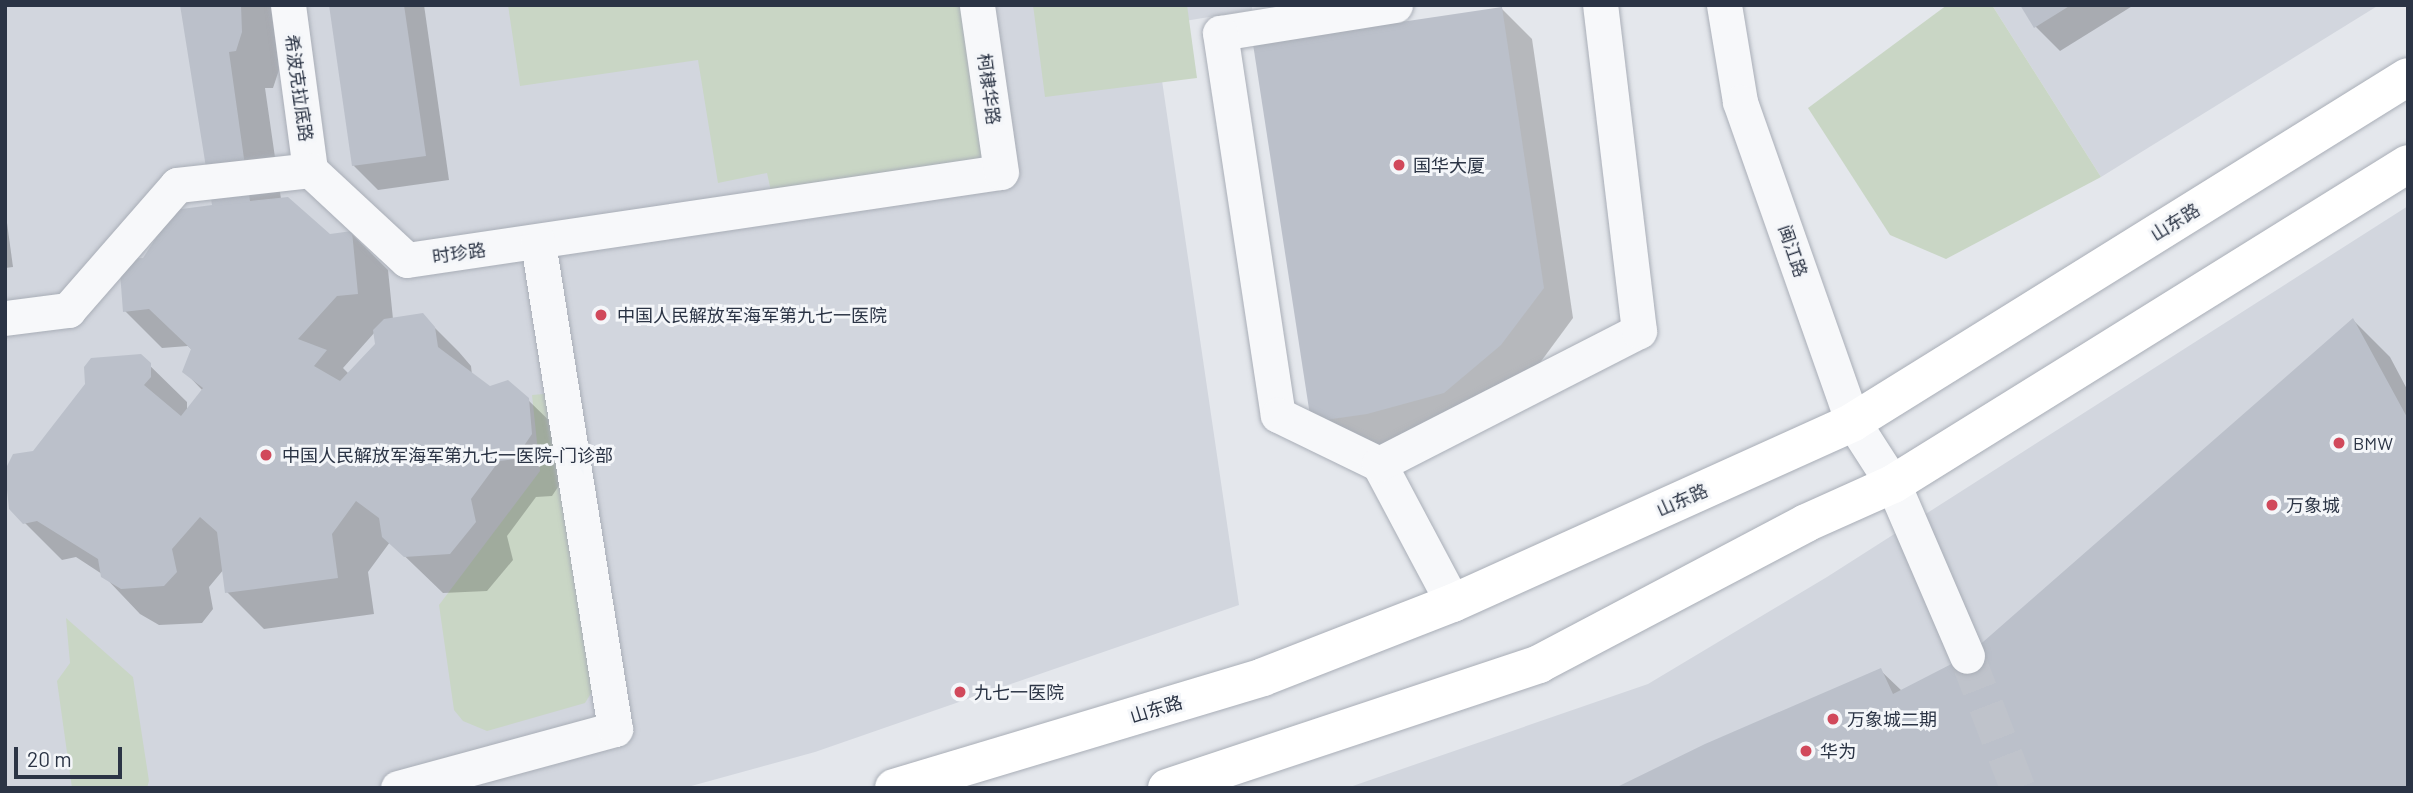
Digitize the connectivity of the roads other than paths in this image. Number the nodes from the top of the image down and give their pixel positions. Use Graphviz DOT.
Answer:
graph roads {
  1 [pos="288,5"];
  2 [pos="977,5"];
  3 [pos="1395,5"];
  4 [pos="1600,5"];
  5 [pos="1724,5"];
  6 [pos="2408,77"];
  7 [pos="2408,164"];
  8 [pos="310,170"];
  9 [pos="1001,172"];
  10 [pos="538,242"];
  11 [pos="5,318"];
  12 [pos="1853,422"];
  13 [pos="1379,464"];
  14 [pos="1893,484"];
  15 [pos="1453,603"];
  16 [pos="1967,656"];
  17 [pos="1224,779"];
  18 [pos="398,788"];
  19 [pos="894,788"];
  20 [pos="1167,788"];
  1 -- 8 [label="street, 希波克拉底路"];
  2 -- 9 [label="street, 柯棣华路"];
  3 -- 13 [label="street"];
  4 -- 13 [label="street"];
  5 -- 12 [label="street, 闽江路"];
  6 -- 12 [label="main road, 山东路"];
  7 -- 14 [label="main road"];
  8 -- 10 [label="street, 时珍路"];
  8 -- 11 [label="street"];
  9 -- 10 [label="street, 时珍路"];
  10 -- 18 [label="street"];
  12 -- 14 [label="street, 闽江路"];
  12 -- 15 [label="main road, 山东路"];
  13 -- 15 [label="street"];
  14 -- 16 [label="street, 闽江路"];
  14 -- 17 [label="main road"];
  15 -- 19 [label="main road, 山东路"];
  17 -- 20 [label="main road"];
}
